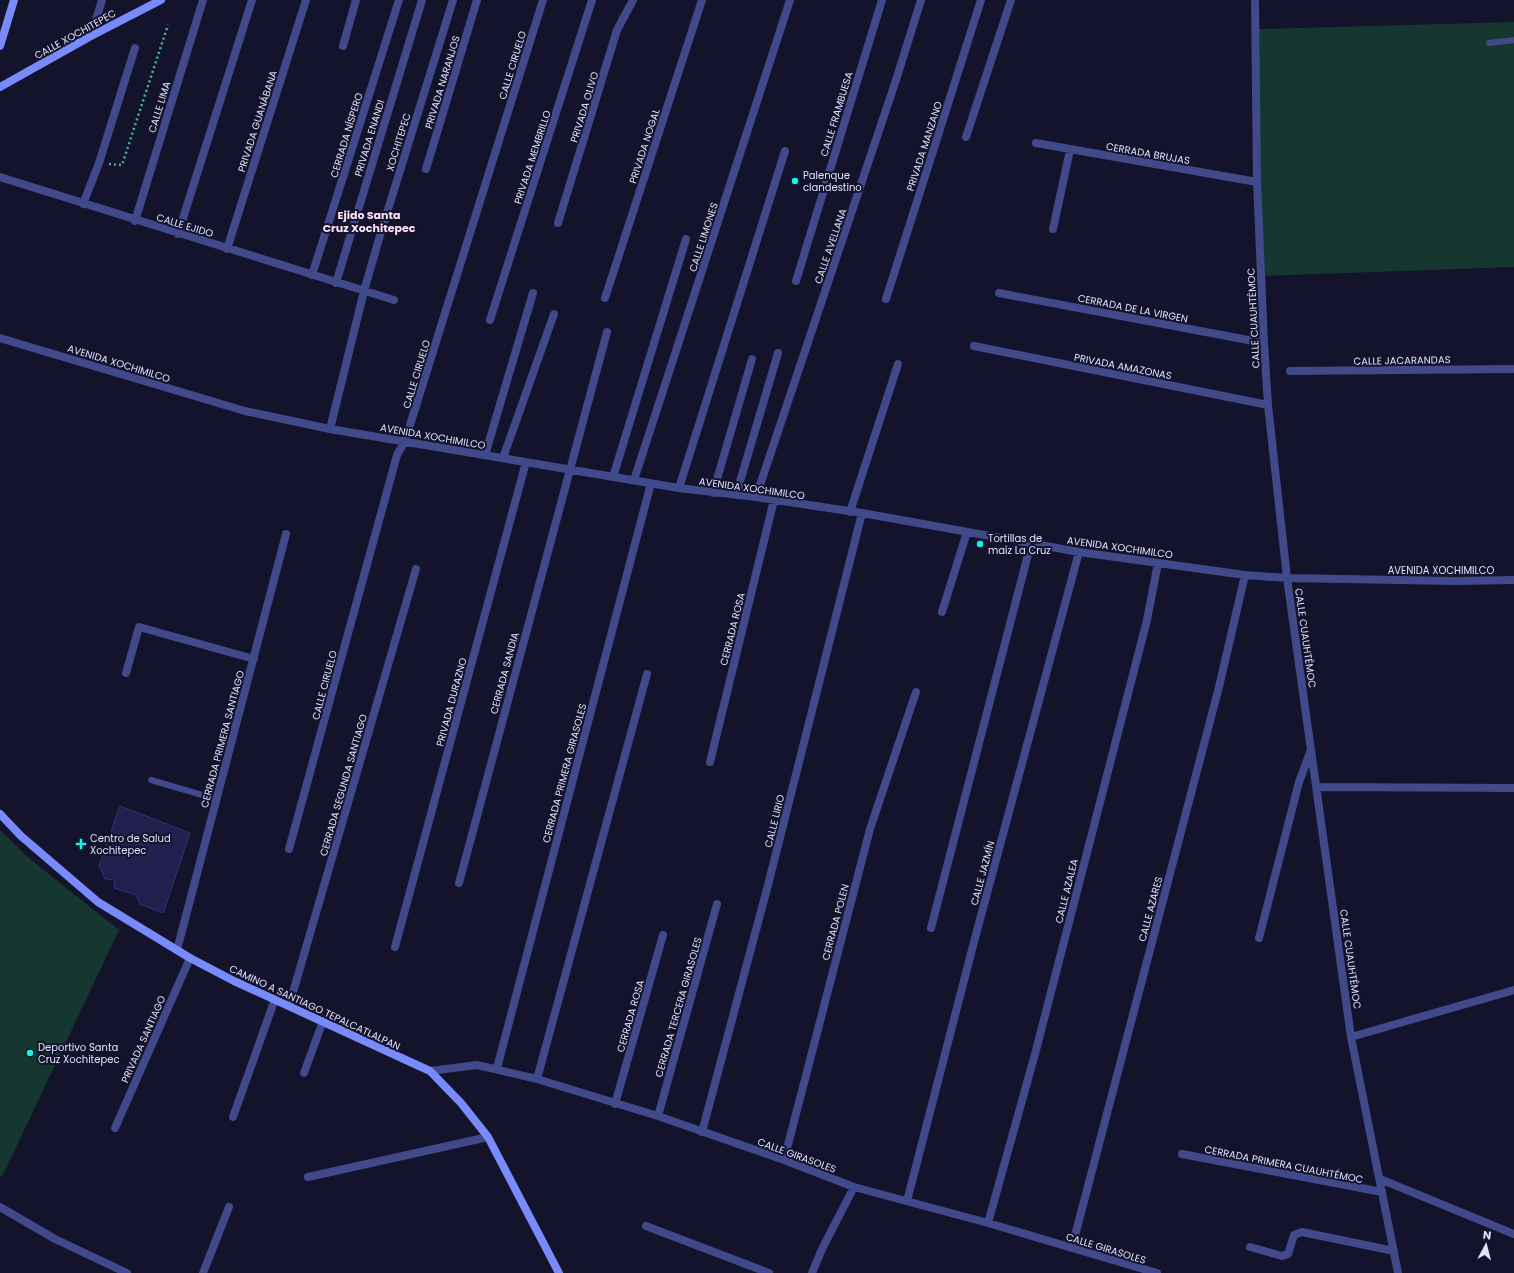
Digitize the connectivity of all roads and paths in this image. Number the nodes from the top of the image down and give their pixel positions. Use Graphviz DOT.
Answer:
graph roads {
  1 [pos="14,0"];
  2 [pos="102,0"];
  3 [pos="203,0"];
  4 [pos="252,0"];
  5 [pos="306,0"];
  6 [pos="356,0"];
  7 [pos="399,0"];
  8 [pos="422,0"];
  9 [pos="453,0"];
  10 [pos="477,0"];
  11 [pos="543,0"];
  12 [pos="592,0"];
  13 [pos="633,0"];
  14 [pos="702,0"];
  15 [pos="790,0"];
  16 [pos="882,0"];
  17 [pos="921,0"];
  18 [pos="981,0"];
  19 [pos="1011,0"];
  20 [pos="1255,0"];
  21 [pos="158,1"];
  22 [pos="168,25"];
  23 [pos="91,36"];
  24 [pos="1514,40"];
  25 [pos="1489,43"];
  26 [pos="0,46"];
  27 [pos="343,46"];
  28 [pos="136,48"];
  29 [pos="0,87"];
  30 [pos="966,137"];
  31 [pos="1036,143"];
  32 [pos="1070,150"];
  33 [pos="784,151"];
  34 [pos="99,163"];
  35 [pos="426,169"];
  36 [pos="0,177"];
  37 [pos="1257,182"];
  38 [pos="82,204"];
  39 [pos="135,221"];
  40 [pos="558,223"];
  41 [pos="1053,228"];
  42 [pos="178,234"];
  43 [pos="686,238"];
  44 [pos="227,249"];
  45 [pos="312,275"];
  46 [pos="796,280"];
  47 [pos="336,283"];
  48 [pos="364,291"];
  49 [pos="533,293"];
  50 [pos="998,293"];
  51 [pos="605,298"];
  52 [pos="886,299"];
  53 [pos="394,300"];
  54 [pos="554,314"];
  55 [pos="490,320"];
  56 [pos="607,332"];
  57 [pos="0,338"];
  58 [pos="1264,343"];
  59 [pos="974,346"];
  60 [pos="778,353"];
  61 [pos="752,360"];
  62 [pos="898,364"];
  63 [pos="1514,369"];
  64 [pos="1290,371"];
  65 [pos="1268,405"];
  66 [pos="330,429"];
  67 [pos="405,441"];
  68 [pos="486,455"];
  69 [pos="503,458"];
  70 [pos="526,462"];
  71 [pos="570,469"];
  72 [pos="613,477"];
  73 [pos="634,480"];
  74 [pos="651,483"];
  75 [pos="679,488"];
  76 [pos="713,493"];
  77 [pos="736,495"];
  78 [pos="756,497"];
  79 [pos="774,500"];
  80 [pos="850,512"];
  81 [pos="862,513"];
  82 [pos="967,532"];
  83 [pos="286,534"];
  84 [pos="1031,543"];
  85 [pos="1079,552"];
  86 [pos="1158,563"];
  87 [pos="416,569"];
  88 [pos="1246,575"];
  89 [pos="1287,578"];
  90 [pos="1514,580"];
  91 [pos="942,612"];
  92 [pos="254,659"];
  93 [pos="126,673"];
  94 [pos="646,674"];
  95 [pos="916,692"];
  96 [pos="1312,750"];
  97 [pos="710,762"];
  98 [pos="150,780"];
  99 [pos="1317,787"];
  100 [pos="1514,788"];
  101 [pos="216,799"];
  102 [pos="0,814"];
  103 [pos="289,849"];
  104 [pos="459,882"];
  105 [pos="717,904"];
  106 [pos="931,928"];
  107 [pos="663,934"];
  108 [pos="1260,938"];
  109 [pos="395,947"];
  110 [pos="177,950"];
  111 [pos="190,958"];
  112 [pos="1513,992"];
  113 [pos="275,999"];
  114 [pos="288,1006"];
  115 [pos="323,1021"];
  116 [pos="1351,1037"];
  117 [pos="497,1068"];
  118 [pos="430,1071"];
  119 [pos="304,1074"];
  120 [pos="537,1079"];
  121 [pos="615,1104"];
  122 [pos="658,1116"];
  123 [pos="233,1118"];
  124 [pos="115,1128"];
  125 [pos="702,1132"];
  126 [pos="488,1137"];
  127 [pos="1182,1154"];
  128 [pos="784,1160"];
  129 [pos="308,1177"];
  130 [pos="1380,1179"];
  131 [pos="854,1187"];
  132 [pos="1382,1192"];
  133 [pos="908,1201"];
  134 [pos="0,1207"];
  135 [pos="229,1207"];
  136 [pos="988,1223"];
  137 [pos="646,1226"];
  138 [pos="1514,1234"];
  139 [pos="1072,1247"];
  140 [pos="1250,1247"];
  141 [pos="1394,1251"];
  142 [pos="127,1273"];
  143 [pos="203,1273"];
  144 [pos="559,1273"];
  145 [pos="769,1273"];
  146 [pos="812,1273"];
  147 [pos="1157,1273"];
  148 [pos="1398,1273"];
  1 -- 26 [label="street"];
  2 -- 23 [label="street"];
  3 -- 39 [label="street, CALLE LIMA"];
  4 -- 42 [label="street"];
  5 -- 44 [label="street, PRIVADA GUANÁBANA"];
  6 -- 27 [label="street"];
  7 -- 45 [label="street, CERRADA NÍSPERO"];
  8 -- 47 [label="street, PRIVADA ENANDI"];
  9 -- 48 [label="street, XOCHITEPEC"];
  10 -- 35 [label="street, PRIVADA NARANJOS"];
  11 -- 67 [label="street, CALLE CIRUELO"];
  12 -- 55 [label="street, PRIVADA MEMBRILLO"];
  13 -- 40 [label="street, PRIVADA OLIVO"];
  14 -- 51 [label="street, PRIVADA NOGAL"];
  15 -- 73 [label="street, CALLE LIMONES"];
  16 -- 46 [label="street, CALLE FRAMBUESA"];
  17 -- 78 [label="street, CALLE AVELLANA"];
  18 -- 52 [label="street, PRIVADA MANZANO"];
  19 -- 30 [label="street"];
  20 -- 37 [label="street, CALLE CUAUHTÉMOC"];
  21 -- 23 [label="street, CALLE XOCHITEPEC"];
  22 -- 34 [label="path"];
  23 -- 29 [label="street, CALLE XOCHITEPEC"];
  24 -- 25 [label="lane"];
  28 -- 34 [label="street"];
  31 -- 32 [label="street, CERRADA BRUJAS"];
  32 -- 37 [label="street, CERRADA BRUJAS"];
  32 -- 41 [label="street"];
  33 -- 75 [label="street"];
  34 -- 38 [label="street"];
  36 -- 38 [label="street, CALLE EJIDO"];
  37 -- 58 [label="street, CALLE CUAUHTÉMOC"];
  38 -- 39 [label="street, CALLE EJIDO"];
  39 -- 42 [label="street, CALLE EJIDO"];
  42 -- 44 [label="street, CALLE EJIDO"];
  43 -- 72 [label="street"];
  44 -- 45 [label="street, CALLE EJIDO"];
  45 -- 47 [label="street, CALLE EJIDO"];
  47 -- 48 [label="street, CALLE EJIDO"];
  48 -- 53 [label="street, CALLE EJIDO"];
  48 -- 66 [label="street"];
  49 -- 68 [label="street"];
  50 -- 58 [label="street, CERRADA DE LA VIRGEN"];
  54 -- 69 [label="street"];
  56 -- 71 [label="street, CERRADA SANDIA"];
  57 -- 66 [label="street, AVENIDA XOCHIMILCO"];
  58 -- 65 [label="street, CALLE CUAUHTÉMOC"];
  59 -- 65 [label="street, PRIVADA AMAZONAS"];
  60 -- 77 [label="street"];
  61 -- 76 [label="street"];
  62 -- 80 [label="street"];
  63 -- 64 [label="street, CALLE JACARANDAS"];
  65 -- 89 [label="street, CALLE CUAUHTÉMOC"];
  66 -- 67 [label="street, AVENIDA XOCHIMILCO"];
  67 -- 68 [label="street, AVENIDA XOCHIMILCO"];
  67 -- 103 [label="street, CALLE CIRUELO"];
  68 -- 69 [label="street, AVENIDA XOCHIMILCO"];
  69 -- 70 [label="street, AVENIDA XOCHIMILCO"];
  70 -- 71 [label="street, AVENIDA XOCHIMILCO"];
  70 -- 109 [label="street, PRIVADA DURAZNO"];
  71 -- 72 [label="street, AVENIDA XOCHIMILCO"];
  71 -- 104 [label="street, CERRADA SANDIA"];
  72 -- 73 [label="street, AVENIDA XOCHIMILCO"];
  73 -- 74 [label="street, AVENIDA XOCHIMILCO"];
  74 -- 75 [label="street, AVENIDA XOCHIMILCO"];
  74 -- 117 [label="street, CERRADA PRIMERA GIRASOLES"];
  75 -- 76 [label="street, AVENIDA XOCHIMILCO"];
  76 -- 77 [label="street, AVENIDA XOCHIMILCO"];
  77 -- 78 [label="street, AVENIDA XOCHIMILCO"];
  78 -- 79 [label="street, AVENIDA XOCHIMILCO"];
  79 -- 80 [label="street, AVENIDA XOCHIMILCO"];
  79 -- 97 [label="street, CERRADA ROSA"];
  80 -- 81 [label="street, AVENIDA XOCHIMILCO"];
  81 -- 82 [label="street, AVENIDA XOCHIMILCO"];
  81 -- 125 [label="street, CALLE LIRIO"];
  82 -- 84 [label="street, AVENIDA XOCHIMILCO"];
  82 -- 91 [label="street"];
  83 -- 92 [label="street, CERRADA PRIMERA SANTIAGO"];
  84 -- 85 [label="street, AVENIDA XOCHIMILCO"];
  84 -- 106 [label="street"];
  85 -- 86 [label="street, AVENIDA XOCHIMILCO"];
  85 -- 133 [label="street, CALLE JAZMÍN"];
  86 -- 88 [label="street, AVENIDA XOCHIMILCO"];
  86 -- 136 [label="street, CALLE AZALEA"];
  87 -- 114 [label="street, CERRADA SEGUNDA SANTIAGO"];
  88 -- 89 [label="street, AVENIDA XOCHIMILCO"];
  88 -- 139 [label="street, CALLE AZARES"];
  89 -- 90 [label="street, AVENIDA XOCHIMILCO"];
  89 -- 96 [label="street, CALLE CUAUHTÉMOC"];
  92 -- 93 [label="street"];
  92 -- 101 [label="street, CERRADA PRIMERA SANTIAGO"];
  94 -- 120 [label="street"];
  95 -- 128 [label="street, CERRADA POLEN"];
  96 -- 99 [label="street, CALLE CUAUHTÉMOC"];
  96 -- 108 [label="street"];
  98 -- 101 [label="lane"];
  99 -- 100 [label="street"];
  99 -- 116 [label="street, CALLE CUAUHTÉMOC"];
  101 -- 110 [label="street, CERRADA PRIMERA SANTIAGO"];
  102 -- 110 [label="street, CAMINO A SANTIAGO TEPALCATLALPAN"];
  105 -- 122 [label="street, CERRADA TERCERA GIRASOLES"];
  107 -- 121 [label="street, CERRADA ROSA"];
  110 -- 111 [label="street, CAMINO A SANTIAGO TEPALCATLALPAN"];
  111 -- 113 [label="street, CAMINO A SANTIAGO TEPALCATLALPAN"];
  111 -- 124 [label="street, PRIVADA SANTIAGO"];
  112 -- 116 [label="street"];
  113 -- 114 [label="street, CAMINO A SANTIAGO TEPALCATLALPAN"];
  113 -- 123 [label="street"];
  114 -- 115 [label="street, CAMINO A SANTIAGO TEPALCATLALPAN"];
  115 -- 118 [label="street, CAMINO A SANTIAGO TEPALCATLALPAN"];
  115 -- 119 [label="street"];
  116 -- 130 [label="street, CALLE CUAUHTÉMOC"];
  117 -- 118 [label="street, CALLE GIRASOLES"];
  117 -- 120 [label="street, CALLE GIRASOLES"];
  118 -- 126 [label="street, CAMINO A SANTIAGO TEPALCATLALPAN"];
  120 -- 121 [label="street, CALLE GIRASOLES"];
  121 -- 122 [label="street, CALLE GIRASOLES"];
  122 -- 125 [label="street, CALLE GIRASOLES"];
  125 -- 128 [label="street, CALLE GIRASOLES"];
  126 -- 129 [label="street"];
  126 -- 144 [label="street, CAMINO A SANTIAGO TEPALCATLALPAN"];
  127 -- 132 [label="street, CERRADA PRIMERA CUAUHTÉMOC"];
  128 -- 131 [label="street, CALLE GIRASOLES"];
  130 -- 132 [label="street, CALLE CUAUHTÉMOC"];
  130 -- 138 [label="street"];
  131 -- 133 [label="street, CALLE GIRASOLES"];
  131 -- 146 [label="street"];
  132 -- 141 [label="street, CALLE CUAUHTÉMOC"];
  133 -- 136 [label="street, CALLE GIRASOLES"];
  134 -- 142 [label="street"];
  135 -- 143 [label="street"];
  136 -- 139 [label="street, CALLE GIRASOLES"];
  137 -- 145 [label="street"];
  139 -- 147 [label="street, CALLE GIRASOLES"];
  140 -- 141 [label="street"];
  141 -- 148 [label="street, CALLE CUAUHTÉMOC"];
}
